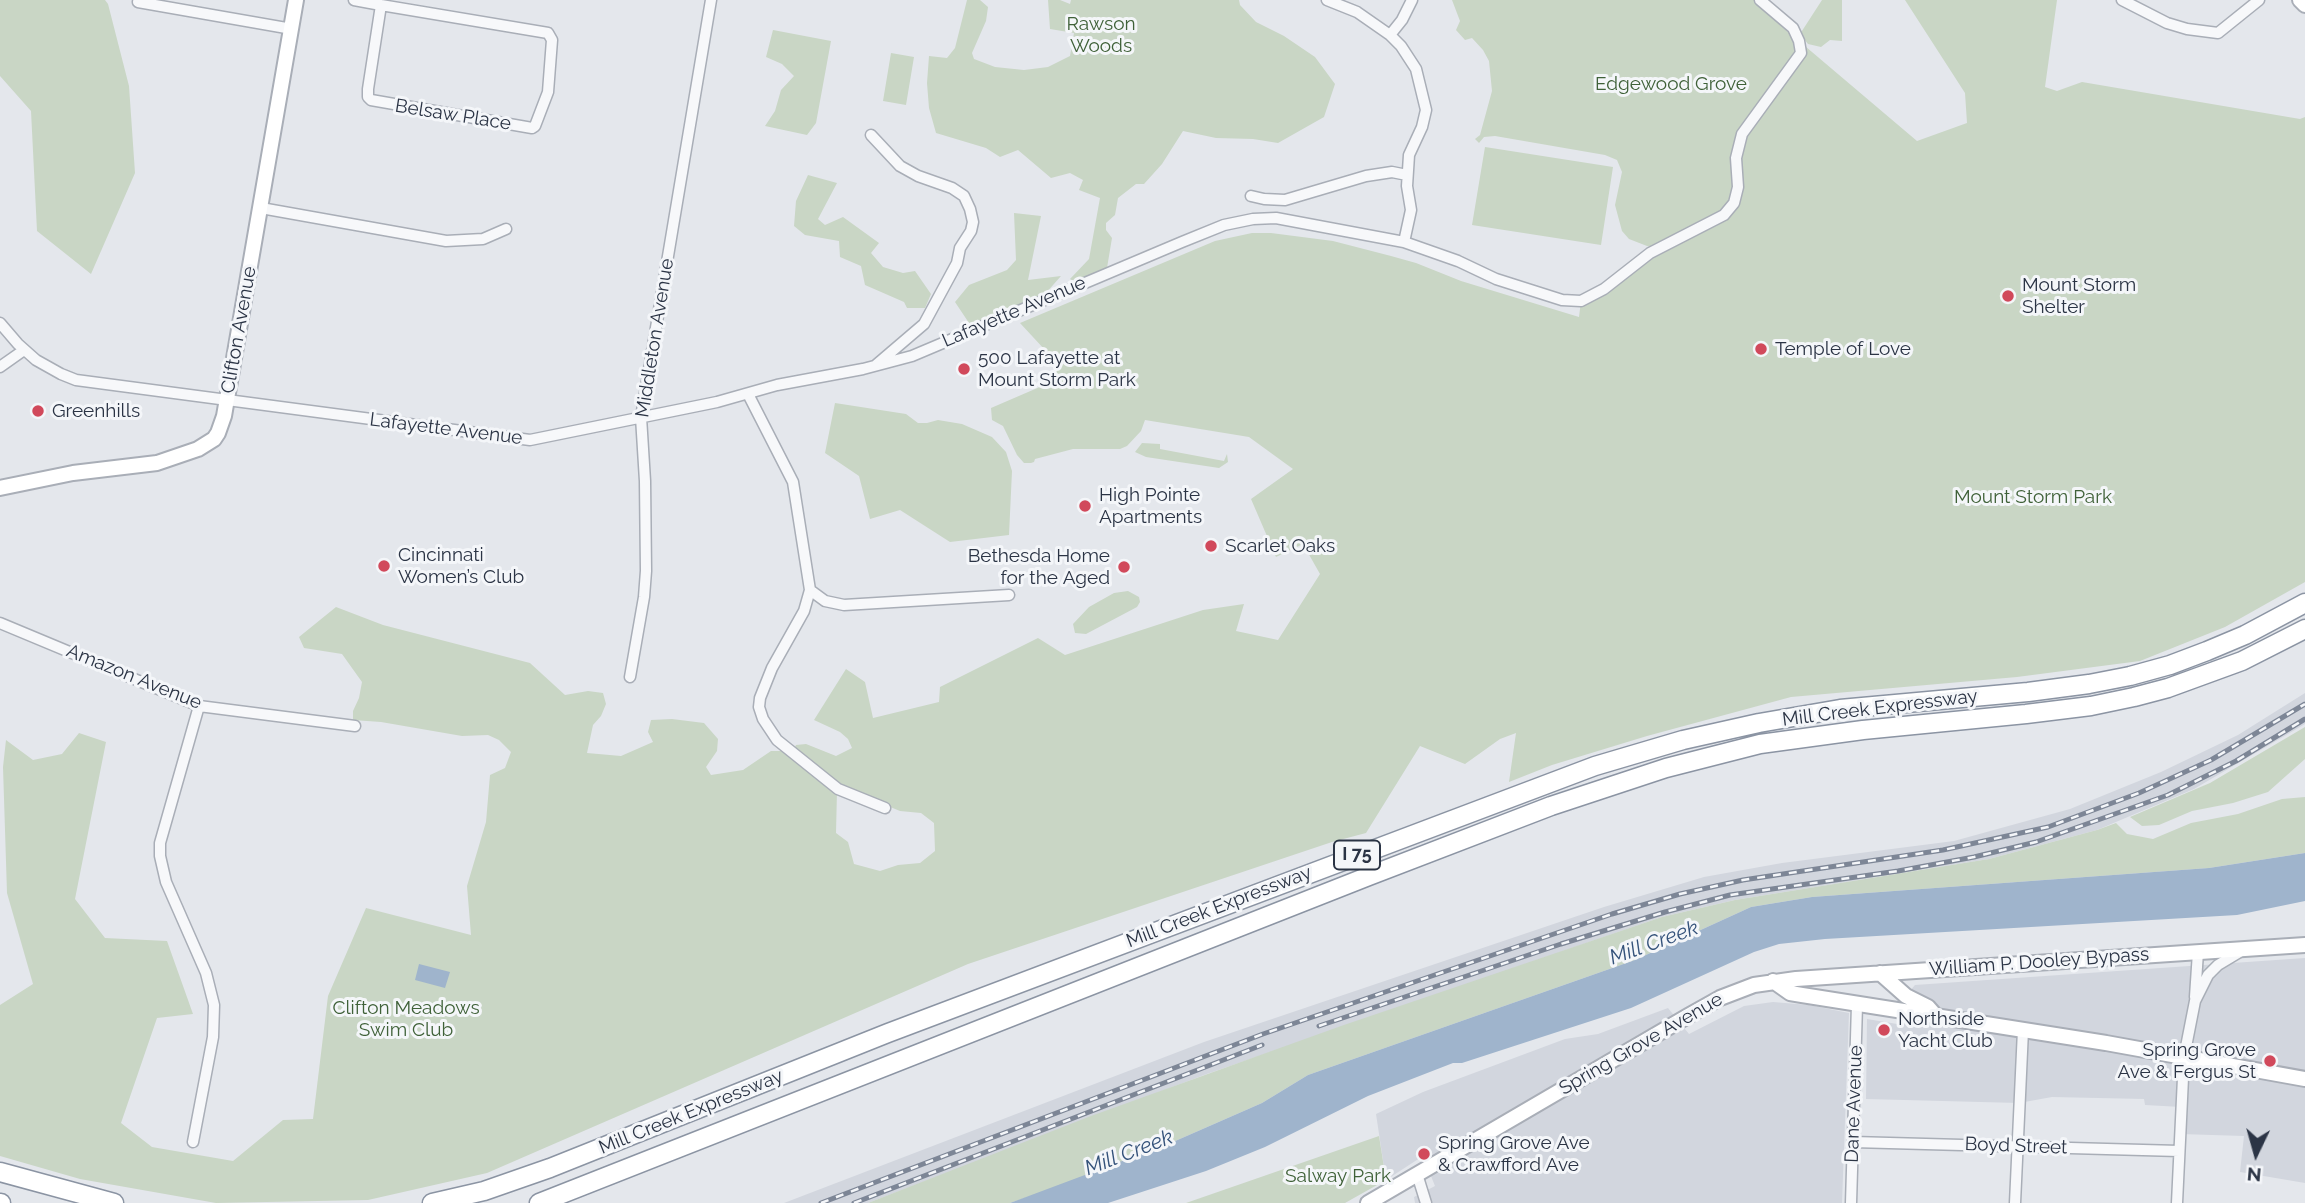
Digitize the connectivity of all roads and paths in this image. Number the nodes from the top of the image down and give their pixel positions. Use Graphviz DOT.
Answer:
graph roads {
  1 [pos="296,0"];
  2 [pos="354,0"];
  3 [pos="711,0"];
  4 [pos="1326,0"];
  5 [pos="1412,0"];
  6 [pos="1760,0"];
  7 [pos="2122,0"];
  8 [pos="2259,0"];
  9 [pos="2300,0"];
  10 [pos="138,2"];
  11 [pos="381,5"];
  12 [pos="2305,5"];
  13 [pos="292,29"];
  14 [pos="1390,35"];
  15 [pos="872,135"];
  16 [pos="1407,175"];
  17 [pos="1251,196"];
  18 [pos="261,208"];
  19 [pos="506,229"];
  20 [pos="1404,242"];
  21 [pos="0,323"];
  22 [pos="24,350"];
  23 [pos="875,366"];
  24 [pos="0,368"];
  25 [pos="748,394"];
  26 [pos="227,401"];
  27 [pos="640,417"];
  28 [pos="0,488"];
  29 [pos="810,590"];
  30 [pos="1009,595"];
  31 [pos="2305,603"];
  32 [pos="0,622"];
  33 [pos="2305,629"];
  34 [pos="630,677"];
  35 [pos="199,706"];
  36 [pos="355,726"];
  37 [pos="885,808"];
  38 [pos="2305,945"];
  39 [pos="2245,949"];
  40 [pos="2198,952"];
  41 [pos="1880,973"];
  42 [pos="1773,981"];
  43 [pos="2195,1001"];
  44 [pos="1857,1005"];
  45 [pos="1936,1016"];
  46 [pos="2022,1030"];
  47 [pos="2184,1057"];
  48 [pos="2305,1079"];
  49 [pos="193,1142"];
  50 [pos="1853,1142"];
  51 [pos="2018,1145"];
  52 [pos="2179,1151"];
  53 [pos="6,1174"];
  54 [pos="1417,1174"];
  55 [pos="114,1203"];
  56 [pos="432,1203"];
  57 [pos="539,1203"];
  58 [pos="1368,1203"];
  59 [pos="1426,1203"];
  60 [pos="1851,1203"];
  61 [pos="2015,1203"];
  62 [pos="2177,1203"];
  1 -- 13 [label="main road, Clifton Avenue"];
  2 -- 11 [label="street, Belsaw Place"];
  3 -- 27 [label="street, Middleton Avenue"];
  4 -- 14 [label="street"];
  5 -- 14 [label="street"];
  6 -- 20 [label="street, Lafayette Avenue"];
  7 -- 8 [label="street"];
  9 -- 12 [label="main road"];
  10 -- 13 [label="street"];
  11 -- 11 [label="street, Belsaw Place"];
  13 -- 18 [label="main road, Clifton Avenue"];
  14 -- 16 [label="street"];
  15 -- 23 [label="street"];
  16 -- 17 [label="street"];
  16 -- 20 [label="street"];
  18 -- 19 [label="street"];
  18 -- 26 [label="main road, Clifton Avenue"];
  20 -- 23 [label="street, Lafayette Avenue"];
  21 -- 22 [label="street, Lafayette Avenue"];
  22 -- 24 [label="street"];
  22 -- 26 [label="street, Lafayette Avenue"];
  23 -- 25 [label="street, Lafayette Avenue"];
  25 -- 27 [label="street, Lafayette Avenue"];
  25 -- 29 [label="street"];
  26 -- 27 [label="street, Lafayette Avenue"];
  26 -- 28 [label="main road, Clifton Avenue"];
  27 -- 34 [label="street, Middleton Avenue"];
  29 -- 30 [label="street"];
  29 -- 37 [label="street"];
  31 -- 56 [label="highway, Mill Creek Expressway / I 75"];
  32 -- 35 [label="street, Amazon Avenue"];
  33 -- 57 [label="highway, Mill Creek Expressway / I 75"];
  35 -- 36 [label="street, Amazon Avenue"];
  35 -- 49 [label="street"];
  38 -- 39 [label="main road, William P. Dooley Bypass"];
  39 -- 40 [label="main road, William P. Dooley Bypass"];
  39 -- 43 [label="street"];
  40 -- 41 [label="main road, William P. Dooley Bypass"];
  40 -- 43 [label="street"];
  41 -- 42 [label="main road, William P. Dooley Bypass"];
  41 -- 45 [label="main road"];
  42 -- 44 [label="main road"];
  42 -- 54 [label="main road, Spring Grove Avenue"];
  43 -- 47 [label="street"];
  44 -- 45 [label="main road"];
  44 -- 50 [label="street, Dane Avenue"];
  45 -- 46 [label="main road"];
  46 -- 47 [label="main road"];
  46 -- 51 [label="street"];
  47 -- 48 [label="main road"];
  47 -- 52 [label="street"];
  50 -- 51 [label="street, Boyd Street"];
  50 -- 60 [label="street, Dane Avenue"];
  51 -- 52 [label="street, Boyd Street"];
  51 -- 61 [label="street"];
  52 -- 62 [label="street"];
  53 -- 55 [label="highway"];
  54 -- 58 [label="main road, Spring Grove Avenue"];
  54 -- 59 [label="street"];
}
